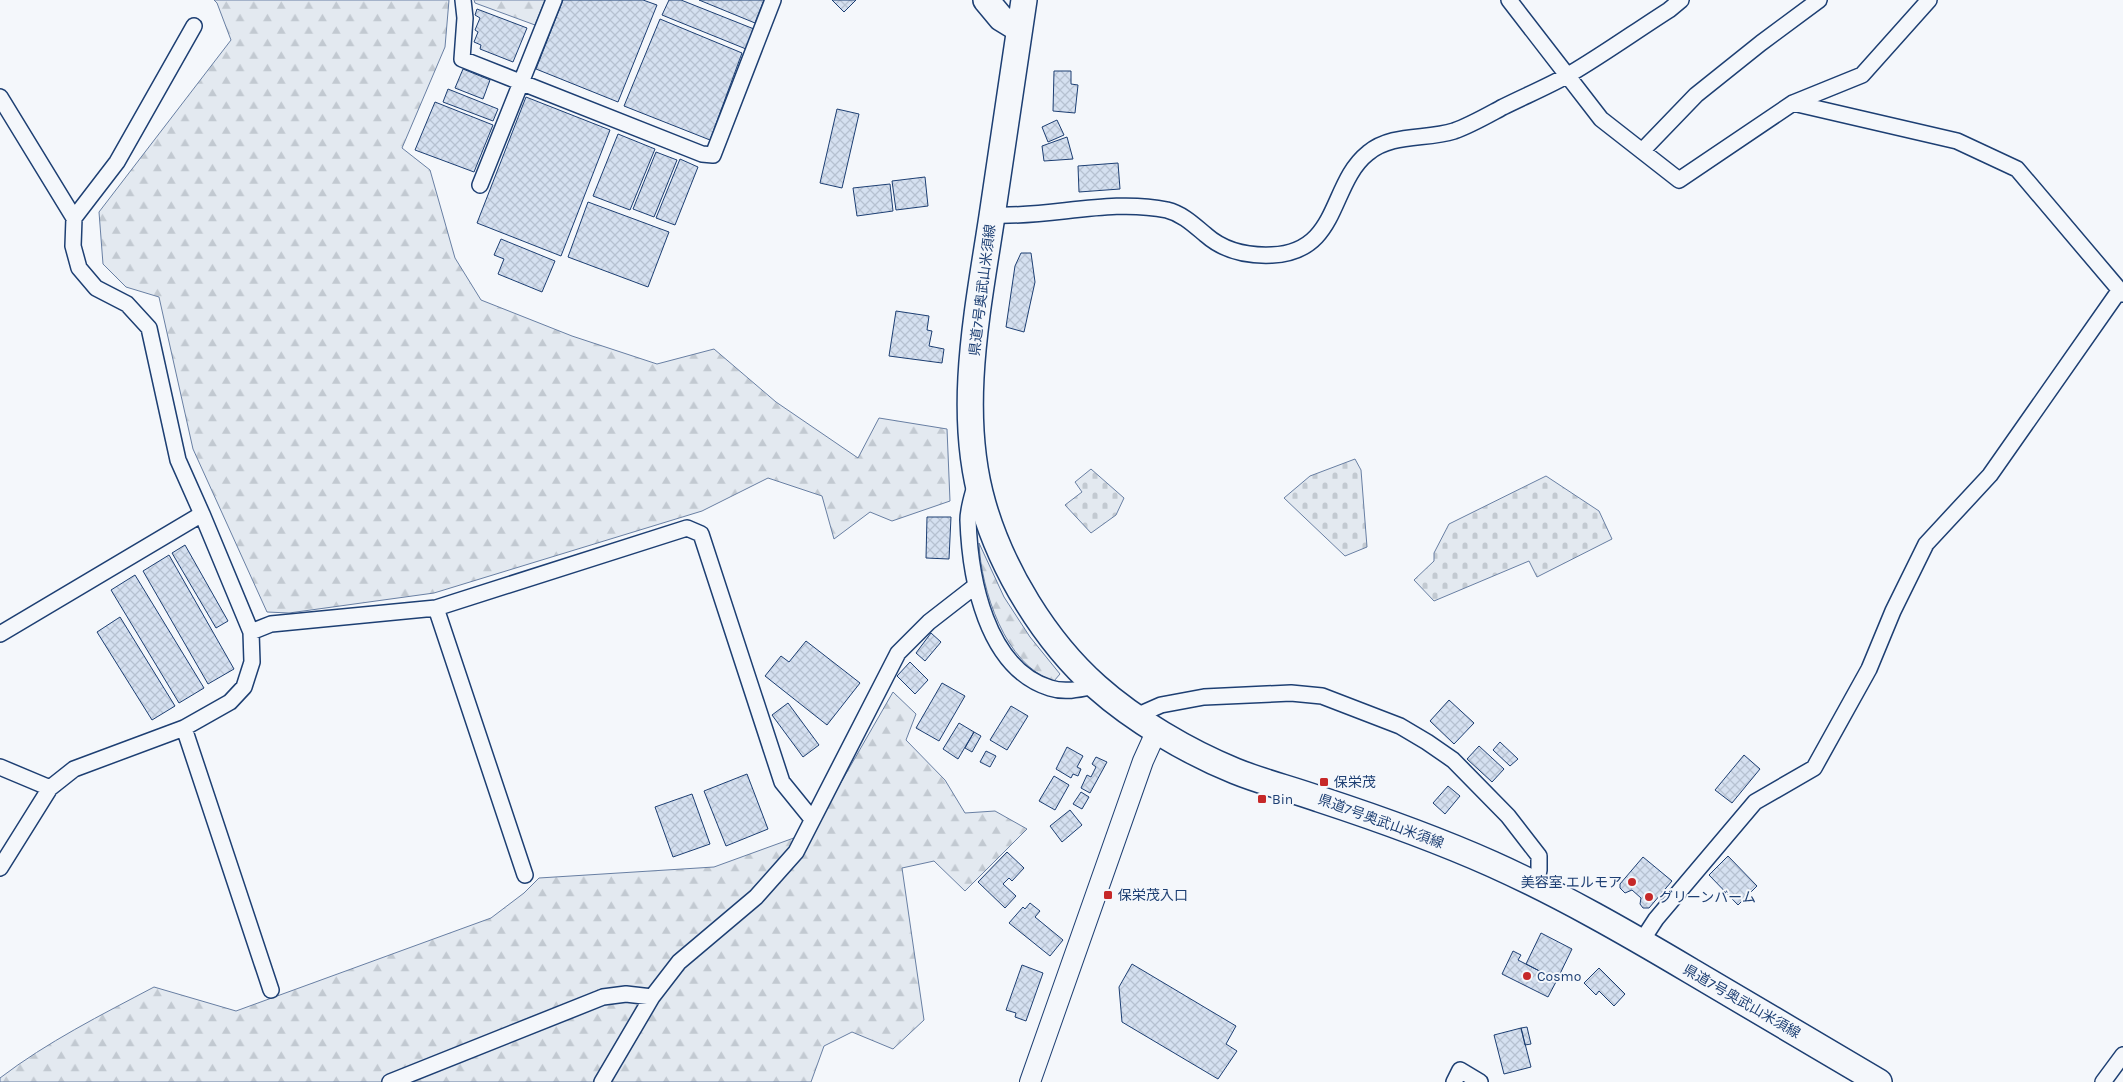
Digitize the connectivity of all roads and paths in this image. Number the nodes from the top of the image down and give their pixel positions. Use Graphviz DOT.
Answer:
graph roads {
  1 [pos="463,0"];
  2 [pos="554,0"];
  3 [pos="773,0"];
  4 [pos="986,0"];
  5 [pos="1024,0"];
  6 [pos="1508,0"];
  7 [pos="1681,0"];
  8 [pos="1819,0"];
  9 [pos="1929,0"];
  10 [pos="194,26"];
  11 [pos="1020,29"];
  12 [pos="1568,75"];
  13 [pos="521,82"];
  14 [pos="0,97"];
  15 [pos="1794,103"];
  16 [pos="1642,151"];
  17 [pos="480,185"];
  18 [pos="992,215"];
  19 [pos="74,218"];
  20 [pos="2121,292"];
  21 [pos="977,472"];
  22 [pos="202,514"];
  23 [pos="974,587"];
  24 [pos="436,608"];
  25 [pos="0,632"];
  26 [pos="251,632"];
  27 [pos="1096,686"];
  28 [pos="1136,716"];
  29 [pos="184,728"];
  30 [pos="1157,730"];
  31 [pos="0,767"];
  32 [pos="50,788"];
  33 [pos="812,819"];
  34 [pos="0,868"];
  35 [pos="525,875"];
  36 [pos="1536,885"];
  37 [pos="1641,942"];
  38 [pos="271,990"];
  39 [pos="652,997"];
  40 [pos="2123,1055"];
  41 [pos="390,1082"];
  42 [pos="602,1082"];
  43 [pos="1030,1082"];
  44 [pos="1454,1082"];
  45 [pos="1480,1082"];
  46 [pos="1879,1082"];
  47 [pos="2103,1082"];
  1 -- 13 [label="street"];
  2 -- 13 [label="street"];
  3 -- 13 [label="street"];
  4 -- 11 [label="main road"];
  5 -- 11 [label="main road, 県道7号奥武山米須線"];
  6 -- 12 [label="street"];
  7 -- 12 [label="street"];
  8 -- 16 [label="street"];
  9 -- 15 [label="street"];
  10 -- 19 [label="street"];
  11 -- 18 [label="main road, 県道7号奥武山米須線"];
  12 -- 16 [label="street"];
  12 -- 18 [label="street"];
  13 -- 17 [label="street"];
  14 -- 19 [label="street"];
  15 -- 16 [label="street"];
  15 -- 20 [label="street"];
  18 -- 21 [label="main road, 県道7号奥武山米須線"];
  19 -- 22 [label="street"];
  20 -- 37 [label="street"];
  21 -- 23 [label="street"];
  21 -- 27 [label="main road, 県道7号奥武山米須線"];
  22 -- 25 [label="street"];
  22 -- 26 [label="street"];
  23 -- 27 [label="street"];
  23 -- 33 [label="street"];
  24 -- 26 [label="street"];
  24 -- 33 [label="street"];
  24 -- 35 [label="street"];
  26 -- 29 [label="street"];
  27 -- 28 [label="main road, 県道7号奥武山米須線"];
  28 -- 30 [label="main road, 県道7号奥武山米須線"];
  28 -- 36 [label="street"];
  29 -- 32 [label="street"];
  29 -- 38 [label="street"];
  30 -- 36 [label="main road, 県道7号奥武山米須線"];
  30 -- 43 [label="street"];
  31 -- 32 [label="street"];
  32 -- 34 [label="street"];
  33 -- 39 [label="street"];
  36 -- 37 [label="main road, 県道7号奥武山米須線"];
  37 -- 46 [label="main road, 県道7号奥武山米須線"];
  39 -- 41 [label="street"];
  39 -- 42 [label="street"];
  40 -- 47 [label="street"];
  44 -- 45 [label="street"];
}
